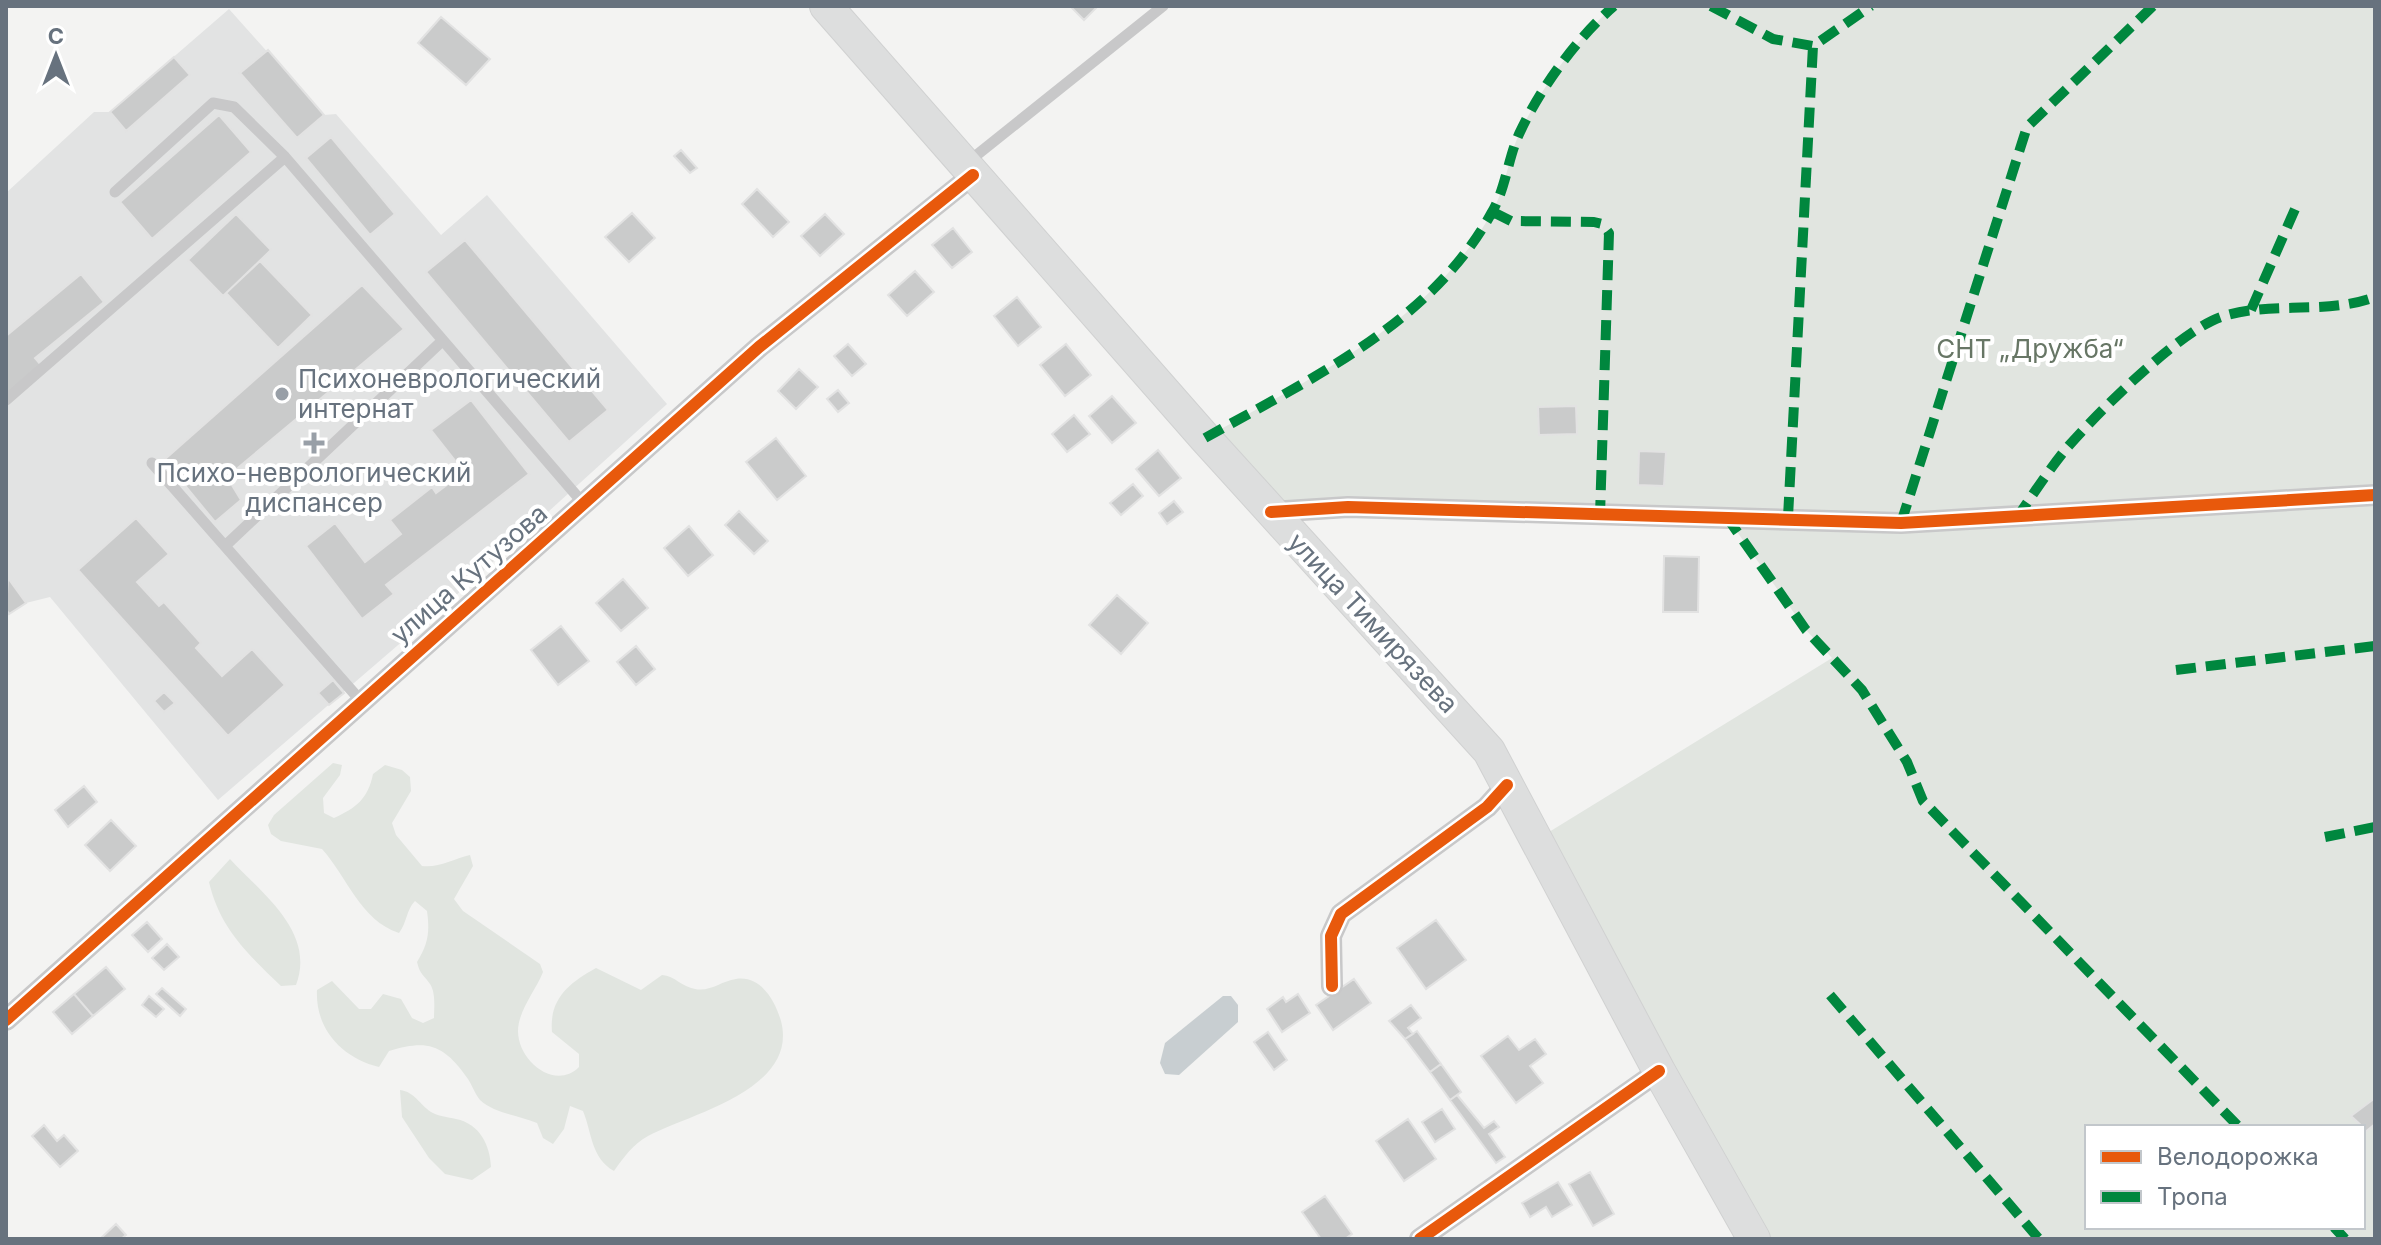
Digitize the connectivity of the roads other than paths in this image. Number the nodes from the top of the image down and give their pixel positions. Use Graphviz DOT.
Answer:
graph roads {
  1 [pos="826,6"];
  2 [pos="1163,6"];
  3 [pos="285,157"];
  4 [pos="969,170"];
  5 [pos="115,192"];
  6 [pos="441,342"];
  7 [pos="6,400"];
  8 [pos="152,463"];
  9 [pos="2375,495"];
  10 [pos="583,503"];
  11 [pos="1271,512"];
  12 [pos="225,546"];
  13 [pos="360,700"];
  14 [pos="1507,785"];
  15 [pos="1332,986"];
  16 [pos="6,1020"];
  17 [pos="1659,1071"];
  18 [pos="1420,1239"];
  19 [pos="1754,1239"];
  1 -- 4 [label="main road, улица Тимирязева"];
  2 -- 4 [label="lane"];
  3 -- 5 [label="lane"];
  3 -- 6 [label="lane"];
  3 -- 7 [label="lane"];
  4 -- 10 [label="street, улица Кутузова"];
  4 -- 11 [label="main road, улица Тимирязева"];
  6 -- 10 [label="lane"];
  6 -- 12 [label="lane"];
  8 -- 12 [label="lane"];
  9 -- 11 [label="street"];
  10 -- 13 [label="street, улица Кутузова"];
  11 -- 14 [label="main road, улица Тимирязева"];
  12 -- 13 [label="lane"];
  13 -- 16 [label="street, улица Кутузова"];
  14 -- 15 [label="street"];
  14 -- 17 [label="main road, улица Тимирязева"];
  17 -- 18 [label="street"];
  17 -- 19 [label="main road, улица Тимирязева"];
}
